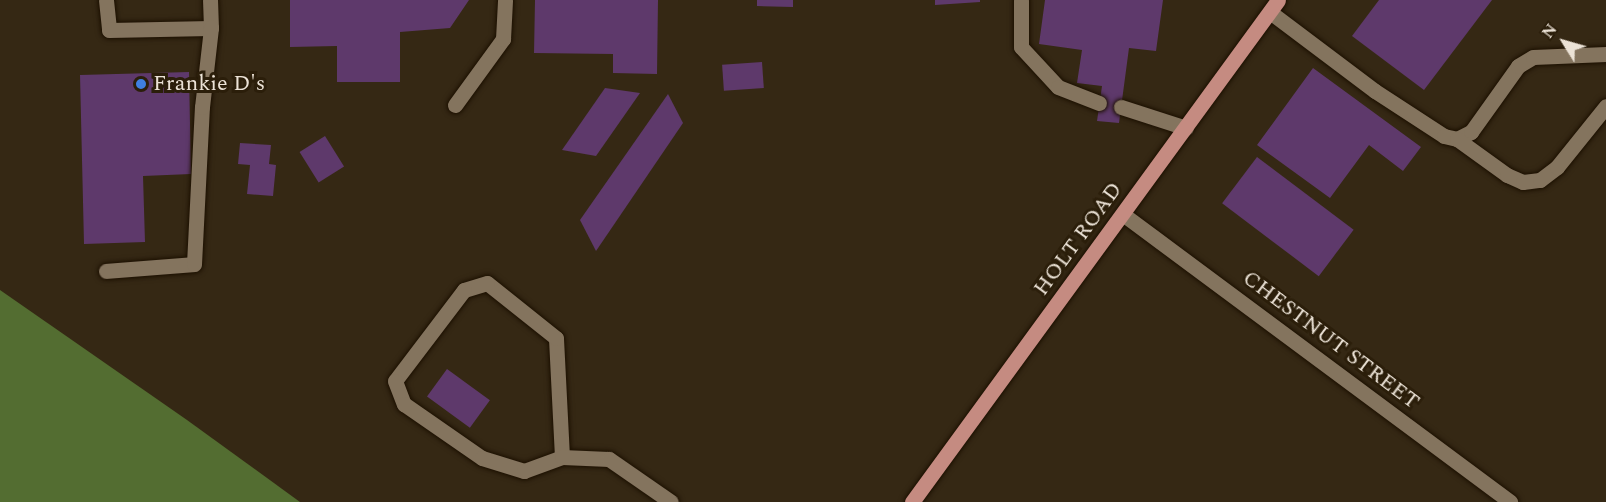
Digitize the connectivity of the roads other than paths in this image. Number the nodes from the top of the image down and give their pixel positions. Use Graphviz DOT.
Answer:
graph roads {
  1 [pos="106,0"];
  2 [pos="210,0"];
  3 [pos="506,0"];
  4 [pos="1021,0"];
  5 [pos="1276,3"];
  6 [pos="212,28"];
  7 [pos="1606,54"];
  8 [pos="1099,103"];
  9 [pos="456,105"];
  10 [pos="1606,106"];
  11 [pos="1121,107"];
  12 [pos="1186,128"];
  13 [pos="1457,139"];
  14 [pos="1124,215"];
  15 [pos="106,271"];
  16 [pos="562,457"];
  17 [pos="671,502"];
  18 [pos="912,502"];
  19 [pos="1510,502"];
  1 -- 6 [label="street"];
  2 -- 6 [label="street"];
  3 -- 9 [label="street"];
  4 -- 8 [label="street"];
  5 -- 12 [label="main road, HOLT ROAD"];
  5 -- 13 [label="street"];
  6 -- 15 [label="street"];
  7 -- 13 [label="street"];
  10 -- 13 [label="street"];
  11 -- 12 [label="street"];
  12 -- 14 [label="main road, HOLT ROAD"];
  14 -- 18 [label="main road, HOLT ROAD"];
  14 -- 19 [label="street, CHESTNUT STREET"];
  16 -- 16 [label="street"];
  16 -- 17 [label="street"];
}
